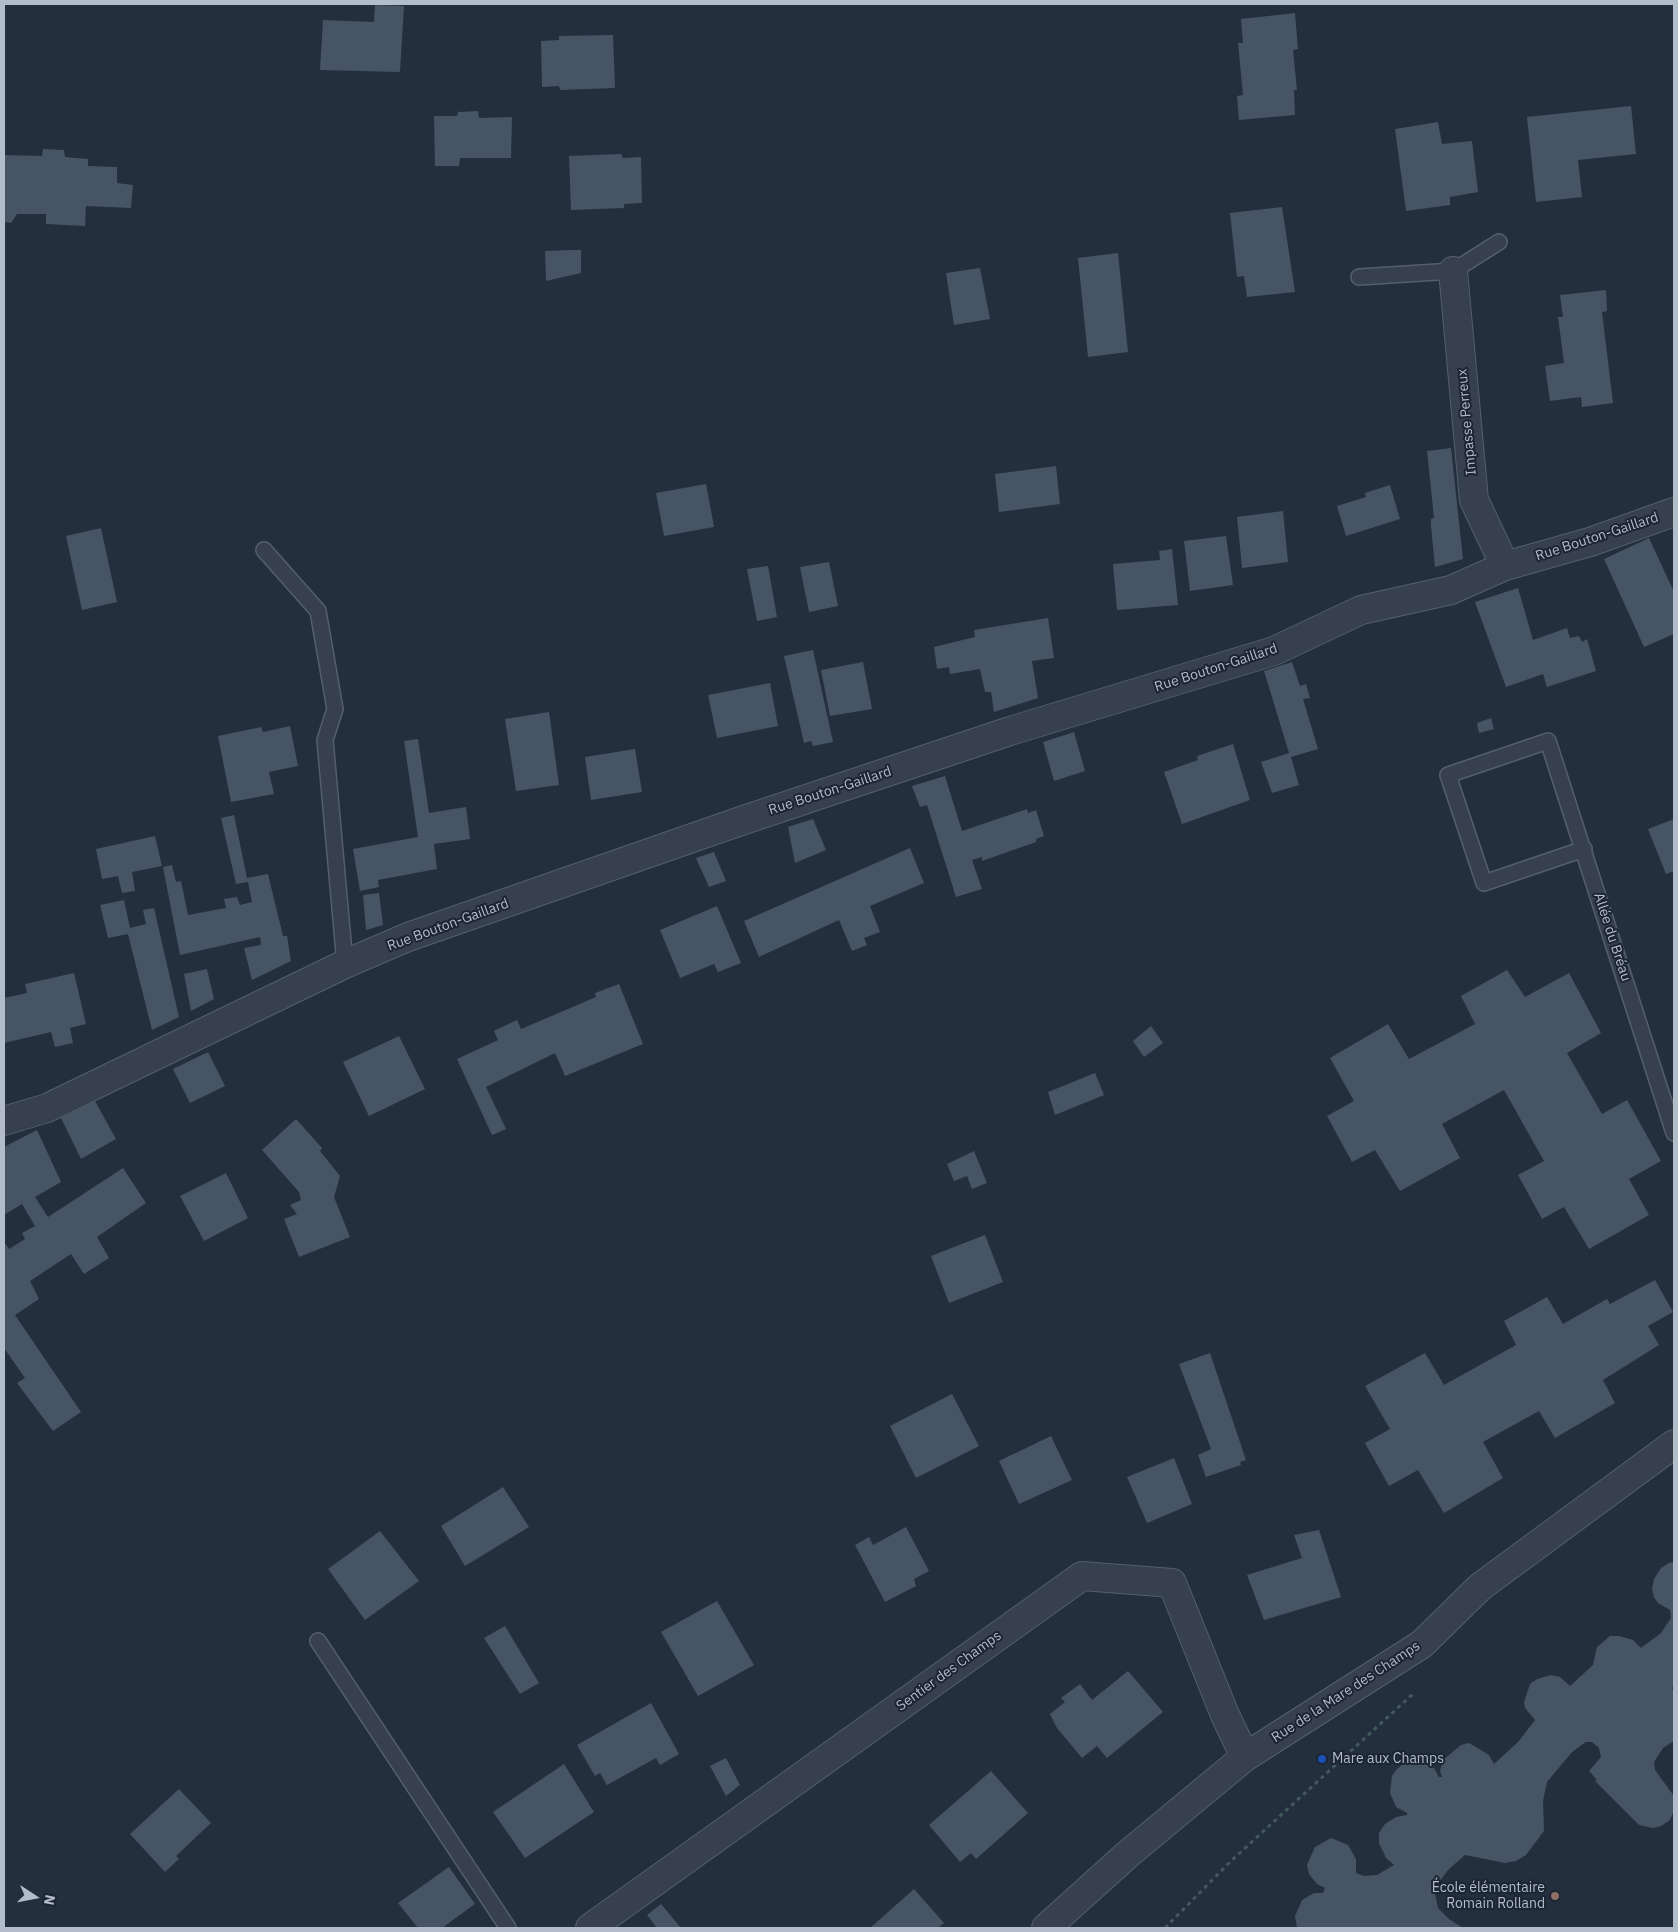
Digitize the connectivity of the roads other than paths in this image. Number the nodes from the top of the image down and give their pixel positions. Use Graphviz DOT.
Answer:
graph roads {
  1 [pos="1499,242"];
  2 [pos="1453,271"];
  3 [pos="1359,277"];
  4 [pos="1674,512"];
  5 [pos="264,550"];
  6 [pos="1504,566"];
  7 [pos="1584,849"];
  8 [pos="345,964"];
  9 [pos="4,1121"];
  10 [pos="1674,1133"];
  11 [pos="1674,1444"];
  12 [pos="318,1641"];
  13 [pos="1245,1757"];
  14 [pos="508,1928"];
  15 [pos="590,1928"];
  16 [pos="1046,1928"];
  1 -- 2 [label="lane"];
  2 -- 3 [label="lane"];
  2 -- 6 [label="street, Impasse Perreux"];
  4 -- 6 [label="street, Rue Bouton-Gaillard"];
  5 -- 8 [label="lane"];
  6 -- 8 [label="street, Rue Bouton-Gaillard"];
  7 -- 7 [label="lane, Allée du Bréau"];
  7 -- 10 [label="lane, Allée du Bréau"];
  8 -- 9 [label="street, Rue Bouton-Gaillard"];
  11 -- 13 [label="street, Rue de la Mare des Champs"];
  12 -- 14 [label="lane"];
  13 -- 15 [label="street, Sentier des Champs"];
  13 -- 16 [label="street, Rue de la Mare des Champs"];
}
